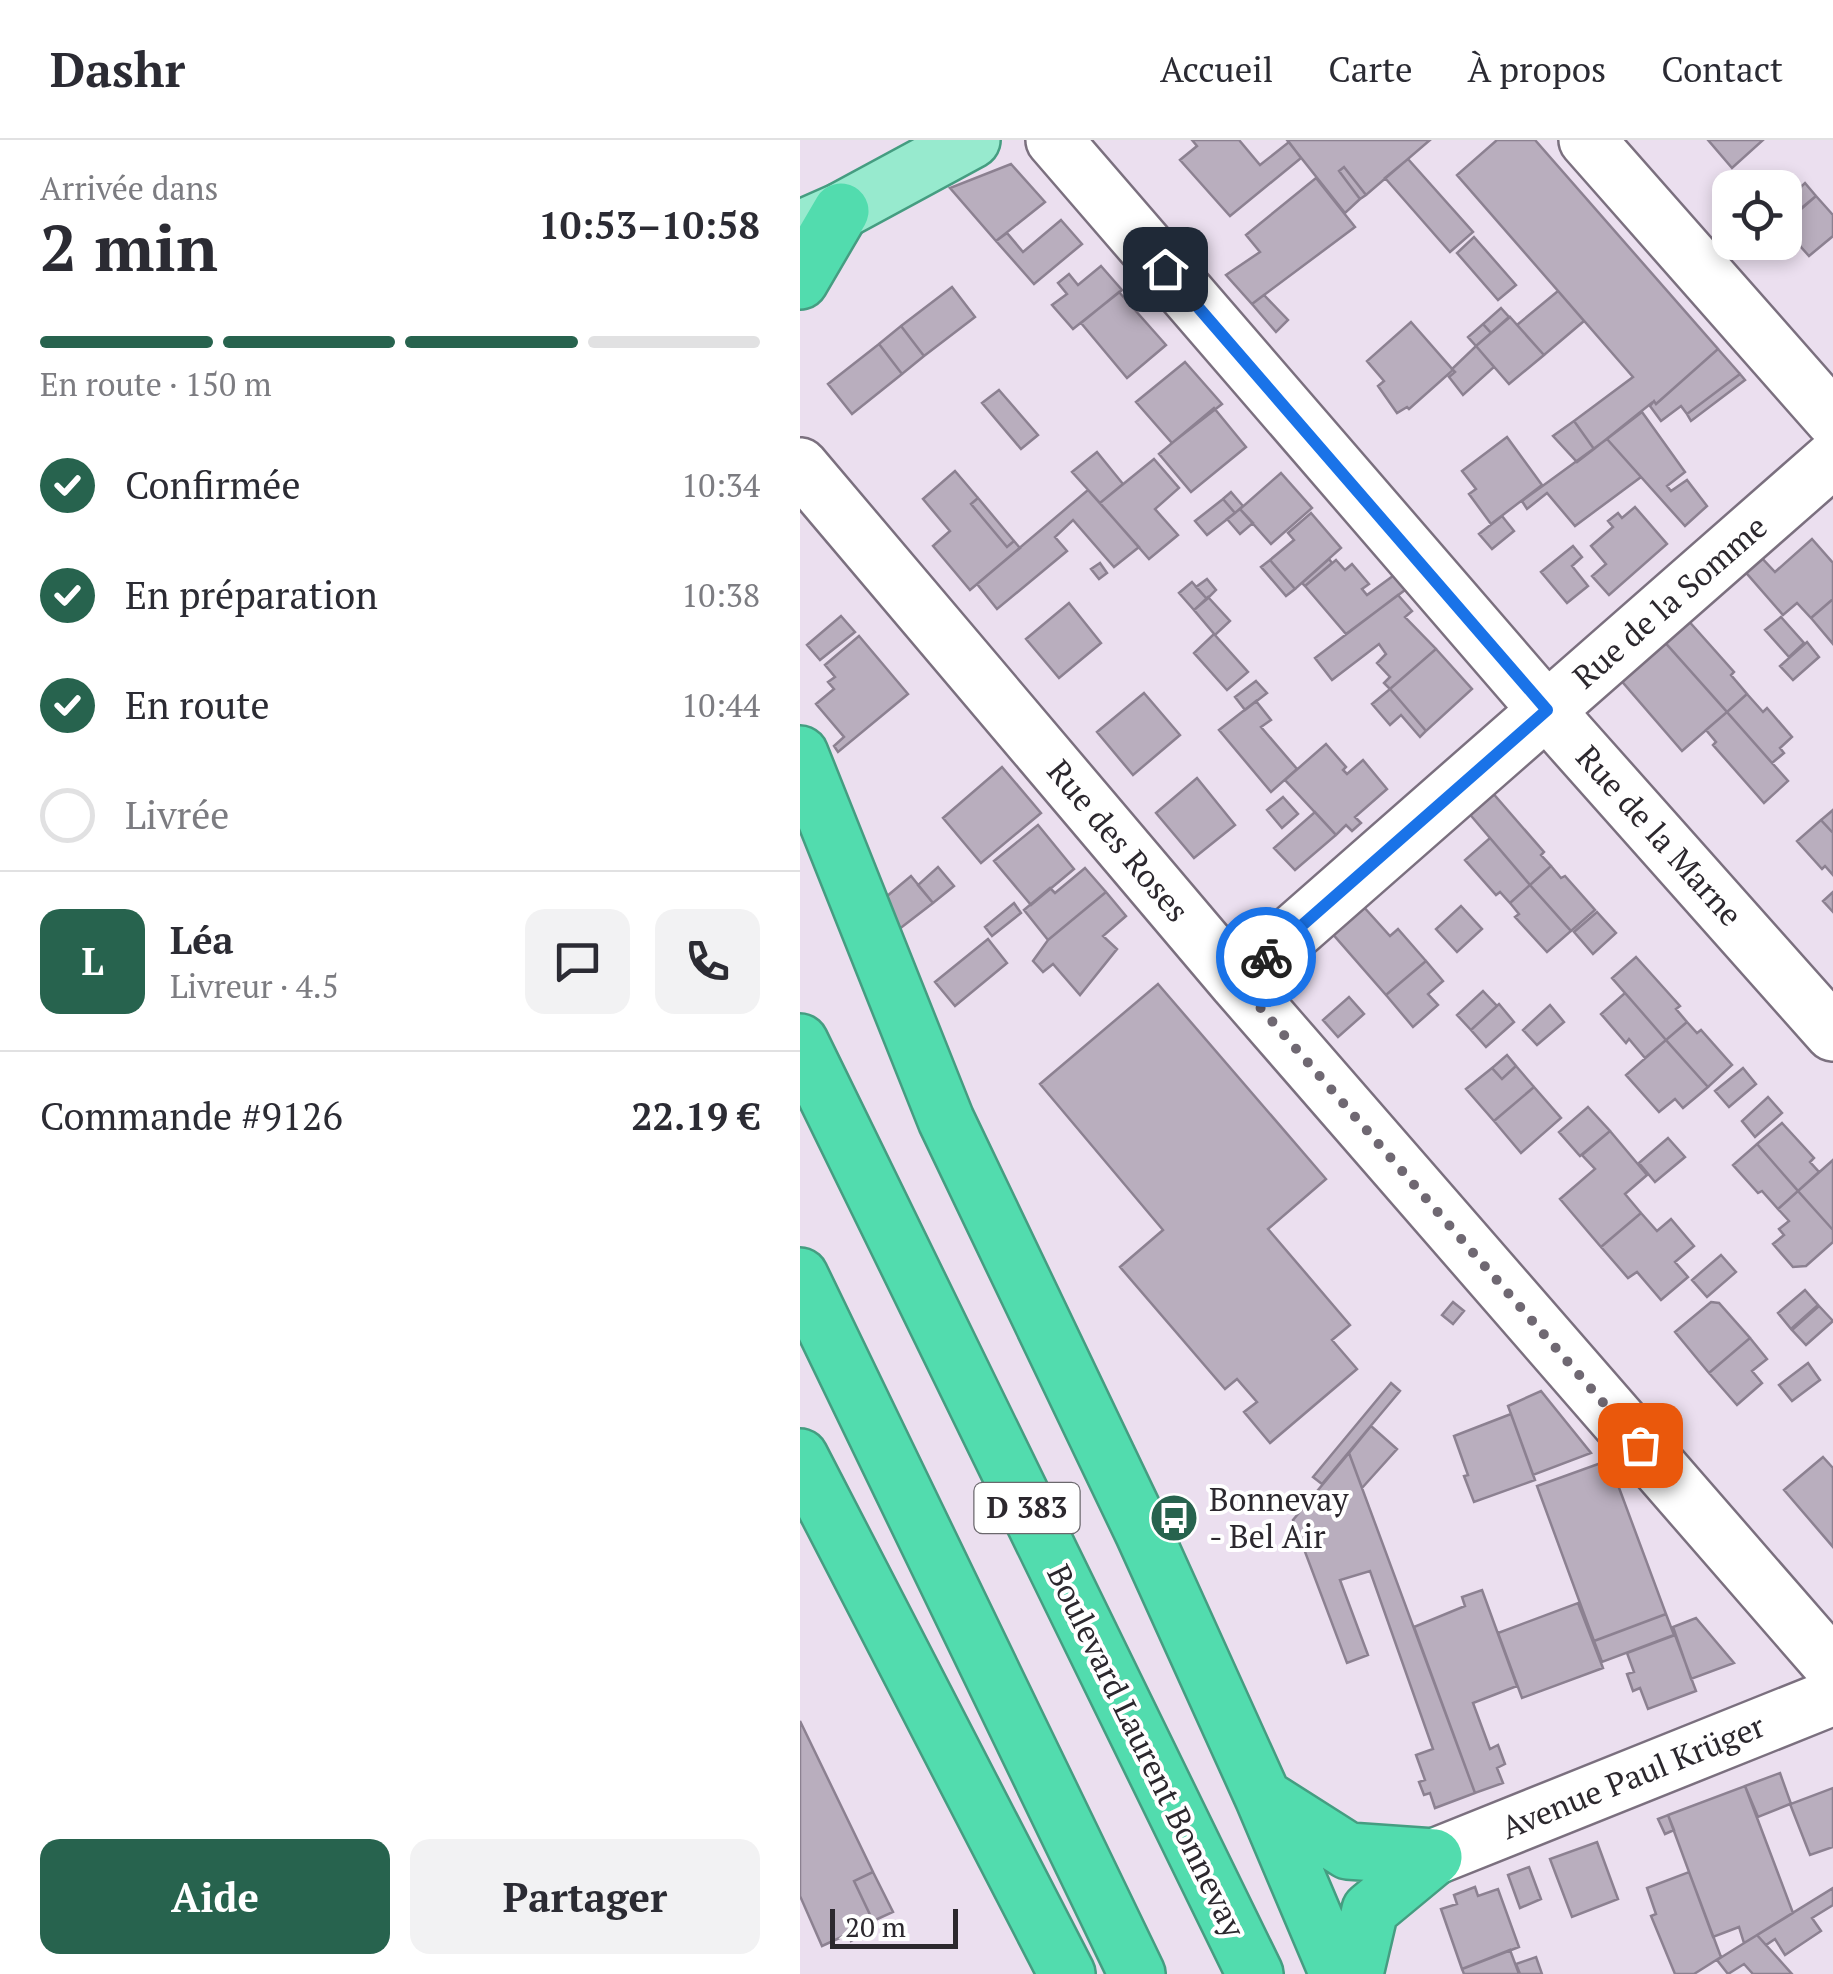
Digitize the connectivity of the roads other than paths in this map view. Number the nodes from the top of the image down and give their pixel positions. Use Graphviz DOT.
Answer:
graph roads {
  1 [pos="972,140"];
  2 [pos="1054,140"];
  3 [pos="1586,140"];
  4 [pos="821,220"];
  5 [pos="800,282"];
  6 [pos="1833,420"];
  7 [pos="1833,459"];
  8 [pos="800,466"];
  9 [pos="1547,710"];
  10 [pos="800,754"];
  11 [pos="1238,982"];
  12 [pos="1833,1033"];
  13 [pos="800,1042"];
  14 [pos="800,1276"];
  15 [pos="800,1457"];
  16 [pos="1833,1667"];
  17 [pos="1833,1697"];
  18 [pos="1263,1797"];
  19 [pos="1434,1858"];
  20 [pos="1050,1962"];
  21 [pos="1137,1974"];
  22 [pos="1254,1974"];
  23 [pos="1338,1974"];
  24 [pos="1355,1974"];
  1 -- 4 [label="main road"];
  2 -- 9 [label="street, Rue de la Marne"];
  3 -- 6 [label="street"];
  4 -- 5 [label="highway"];
  7 -- 9 [label="street, Rue de la Somme"];
  8 -- 11 [label="street, Rue des Roses"];
  9 -- 11 [label="street, Rue de la Somme"];
  9 -- 12 [label="street, Rue de la Marne"];
  10 -- 18 [label="highway"];
  11 -- 16 [label="street, Rue des Roses"];
  13 -- 22 [label="highway, Boulevard Laurent Bonnevay / D 383"];
  14 -- 21 [label="highway, D 383"];
  15 -- 20 [label="highway"];
  17 -- 19 [label="street, Avenue Paul Krüger"];
  18 -- 19 [label="highway"];
  18 -- 23 [label="highway"];
  19 -- 24 [label="highway"];
}
